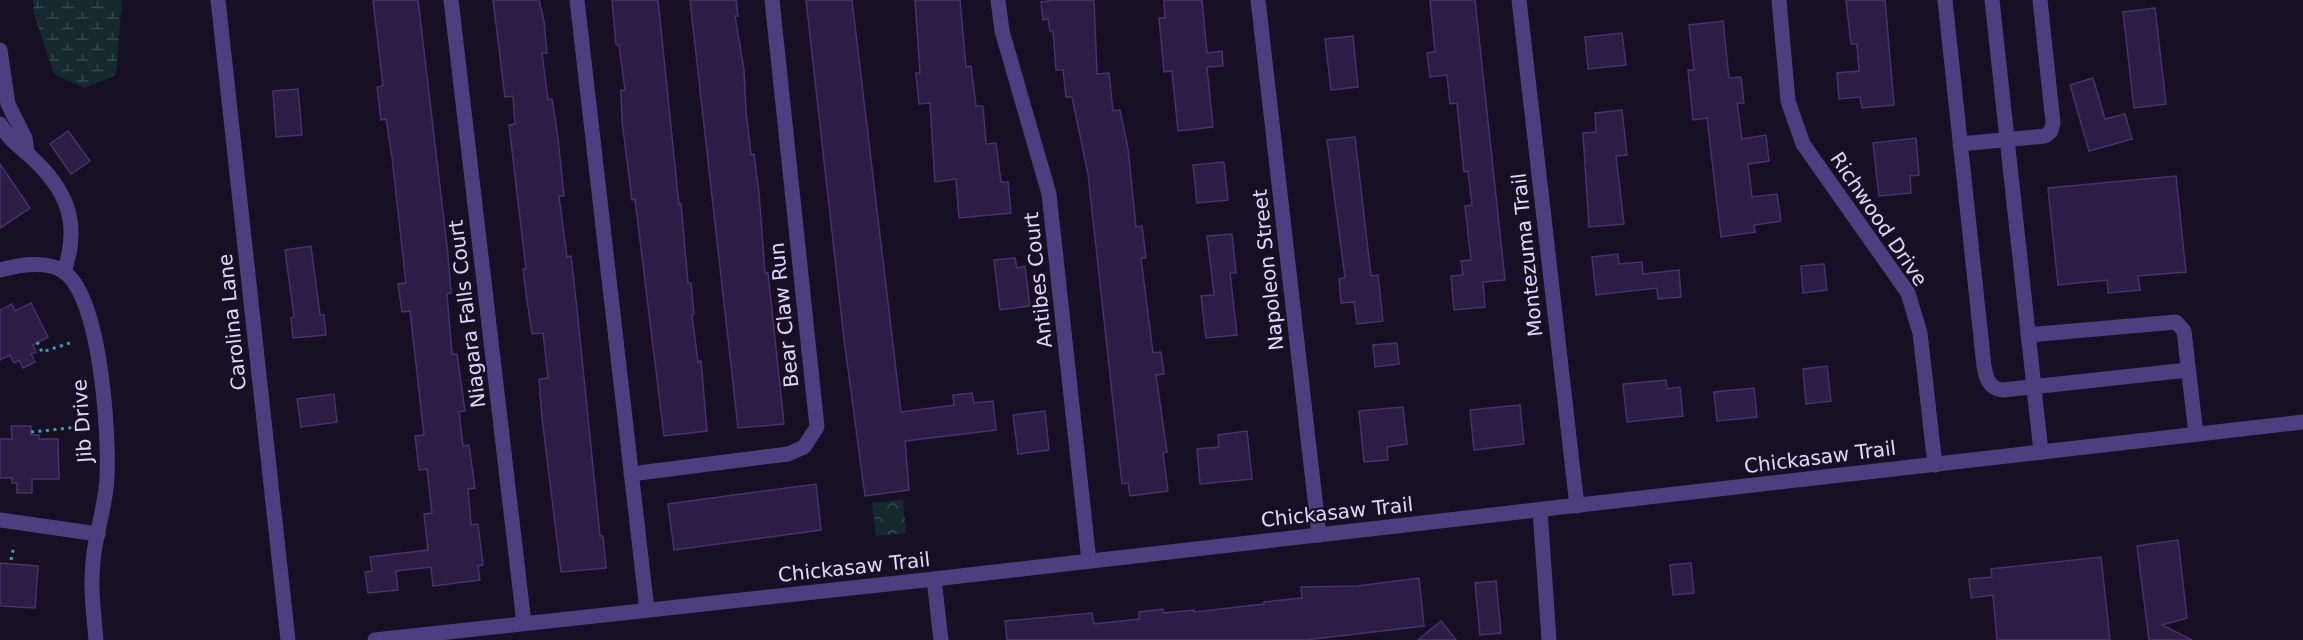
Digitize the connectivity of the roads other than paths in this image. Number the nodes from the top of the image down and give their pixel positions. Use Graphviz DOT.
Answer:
graph roads {
  1 [pos="218,0"];
  2 [pos="451,0"];
  3 [pos="577,0"];
  4 [pos="772,0"];
  5 [pos="998,0"];
  6 [pos="1258,0"];
  7 [pos="1519,0"];
  8 [pos="1779,0"];
  9 [pos="1945,0"];
  10 [pos="1992,0"];
  11 [pos="2040,0"];
  12 [pos="0,50"];
  13 [pos="0,124"];
  14 [pos="2007,140"];
  15 [pos="1960,144"];
  16 [pos="27,153"];
  17 [pos="0,270"];
  18 [pos="64,272"];
  19 [pos="2028,335"];
  20 [pos="2188,370"];
  21 [pos="2034,386"];
  22 [pos="2303,422"];
  23 [pos="2196,434"];
  24 [pos="2041,452"];
  25 [pos="1935,465"];
  26 [pos="631,474"];
  27 [pos="1577,506"];
  28 [pos="1540,510"];
  29 [pos="0,520"];
  30 [pos="98,534"];
  31 [pos="1319,535"];
  32 [pos="1089,561"];
  33 [pos="934,579"];
  34 [pos="647,610"];
  35 [pos="524,623"];
  36 [pos="96,640"];
  37 [pos="288,640"];
  38 [pos="375,640"];
  39 [pos="941,640"];
  40 [pos="1549,640"];
  1 -- 37 [label="street, Carolina Lane"];
  2 -- 35 [label="street, Niagara Falls Court"];
  3 -- 26 [label="street"];
  4 -- 26 [label="street, Bear Claw Run"];
  5 -- 32 [label="street, Antibes Court"];
  6 -- 31 [label="street, Napoleon Street"];
  7 -- 27 [label="street, Montezuma Trail"];
  8 -- 25 [label="street, Richwood Drive"];
  9 -- 15 [label="street"];
  10 -- 14 [label="street"];
  11 -- 14 [label="street"];
  12 -- 16 [label="street"];
  13 -- 16 [label="street"];
  14 -- 15 [label="street"];
  14 -- 19 [label="street"];
  15 -- 21 [label="street"];
  16 -- 18 [label="street"];
  17 -- 18 [label="street"];
  18 -- 30 [label="street, Jib Drive"];
  19 -- 20 [label="street"];
  19 -- 21 [label="street"];
  20 -- 21 [label="street"];
  20 -- 23 [label="street"];
  21 -- 24 [label="street"];
  22 -- 23 [label="street, Chickasaw Trail"];
  23 -- 24 [label="street, Chickasaw Trail"];
  24 -- 25 [label="street, Chickasaw Trail"];
  25 -- 27 [label="street, Chickasaw Trail"];
  26 -- 34 [label="street"];
  27 -- 28 [label="street, Chickasaw Trail"];
  28 -- 31 [label="street, Chickasaw Trail"];
  28 -- 40 [label="street"];
  29 -- 30 [label="street"];
  30 -- 36 [label="street, Jib Drive"];
  31 -- 32 [label="street, Chickasaw Trail"];
  32 -- 33 [label="street, Chickasaw Trail"];
  33 -- 34 [label="street, Chickasaw Trail"];
  33 -- 39 [label="street"];
  34 -- 35 [label="street, Chickasaw Trail"];
  35 -- 38 [label="street, Chickasaw Trail"];
}
